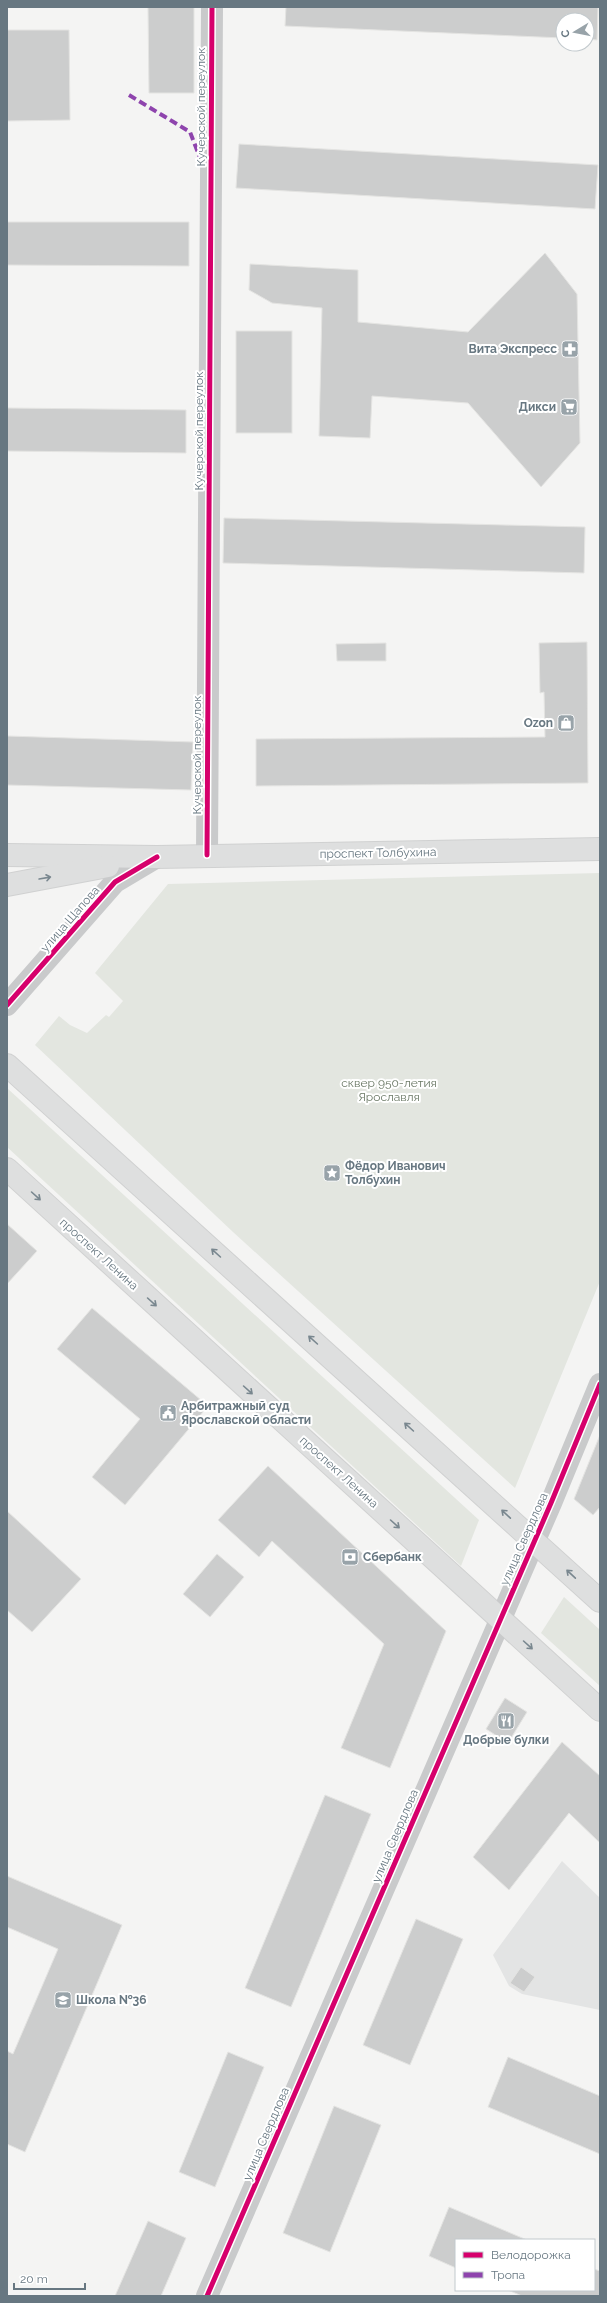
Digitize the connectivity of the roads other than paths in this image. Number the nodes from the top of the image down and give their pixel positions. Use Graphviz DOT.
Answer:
graph roads {
  1 [pos="212,7"];
  2 [pos="600,849"];
  3 [pos="7,855"];
  4 [pos="206,855"];
  5 [pos="156,857"];
  6 [pos="7,885"];
  7 [pos="7,1004"];
  8 [pos="7,1065"];
  9 [pos="7,1169"];
  10 [pos="600,1384"];
  11 [pos="534,1541"];
  12 [pos="600,1600"];
  13 [pos="499,1619"];
  14 [pos="600,1710"];
  15 [pos="207,2296"];
  1 -- 4 [label="street, Кучерской переулок"];
  2 -- 4 [label="main road, проспект Толбухина"];
  3 -- 5 [label="main road, проспект Толбухина"];
  4 -- 5 [label="main road, проспект Толбухина"];
  6 -- 5 [label="main road, проспект Толбухина, one-way"];
  5 -- 7 [label="street, улица Щапова"];
  11 -- 8 [label="main road, one-way"];
  9 -- 13 [label="main road, проспект Ленина, one-way"];
  10 -- 11 [label="street, улица Свердлова"];
  12 -- 11 [label="main road, one-way"];
  11 -- 13 [label="street, улица Свердлова"];
  13 -- 14 [label="main road, проспект Ленина, one-way"];
  13 -- 15 [label="street, улица Свердлова"];
}
